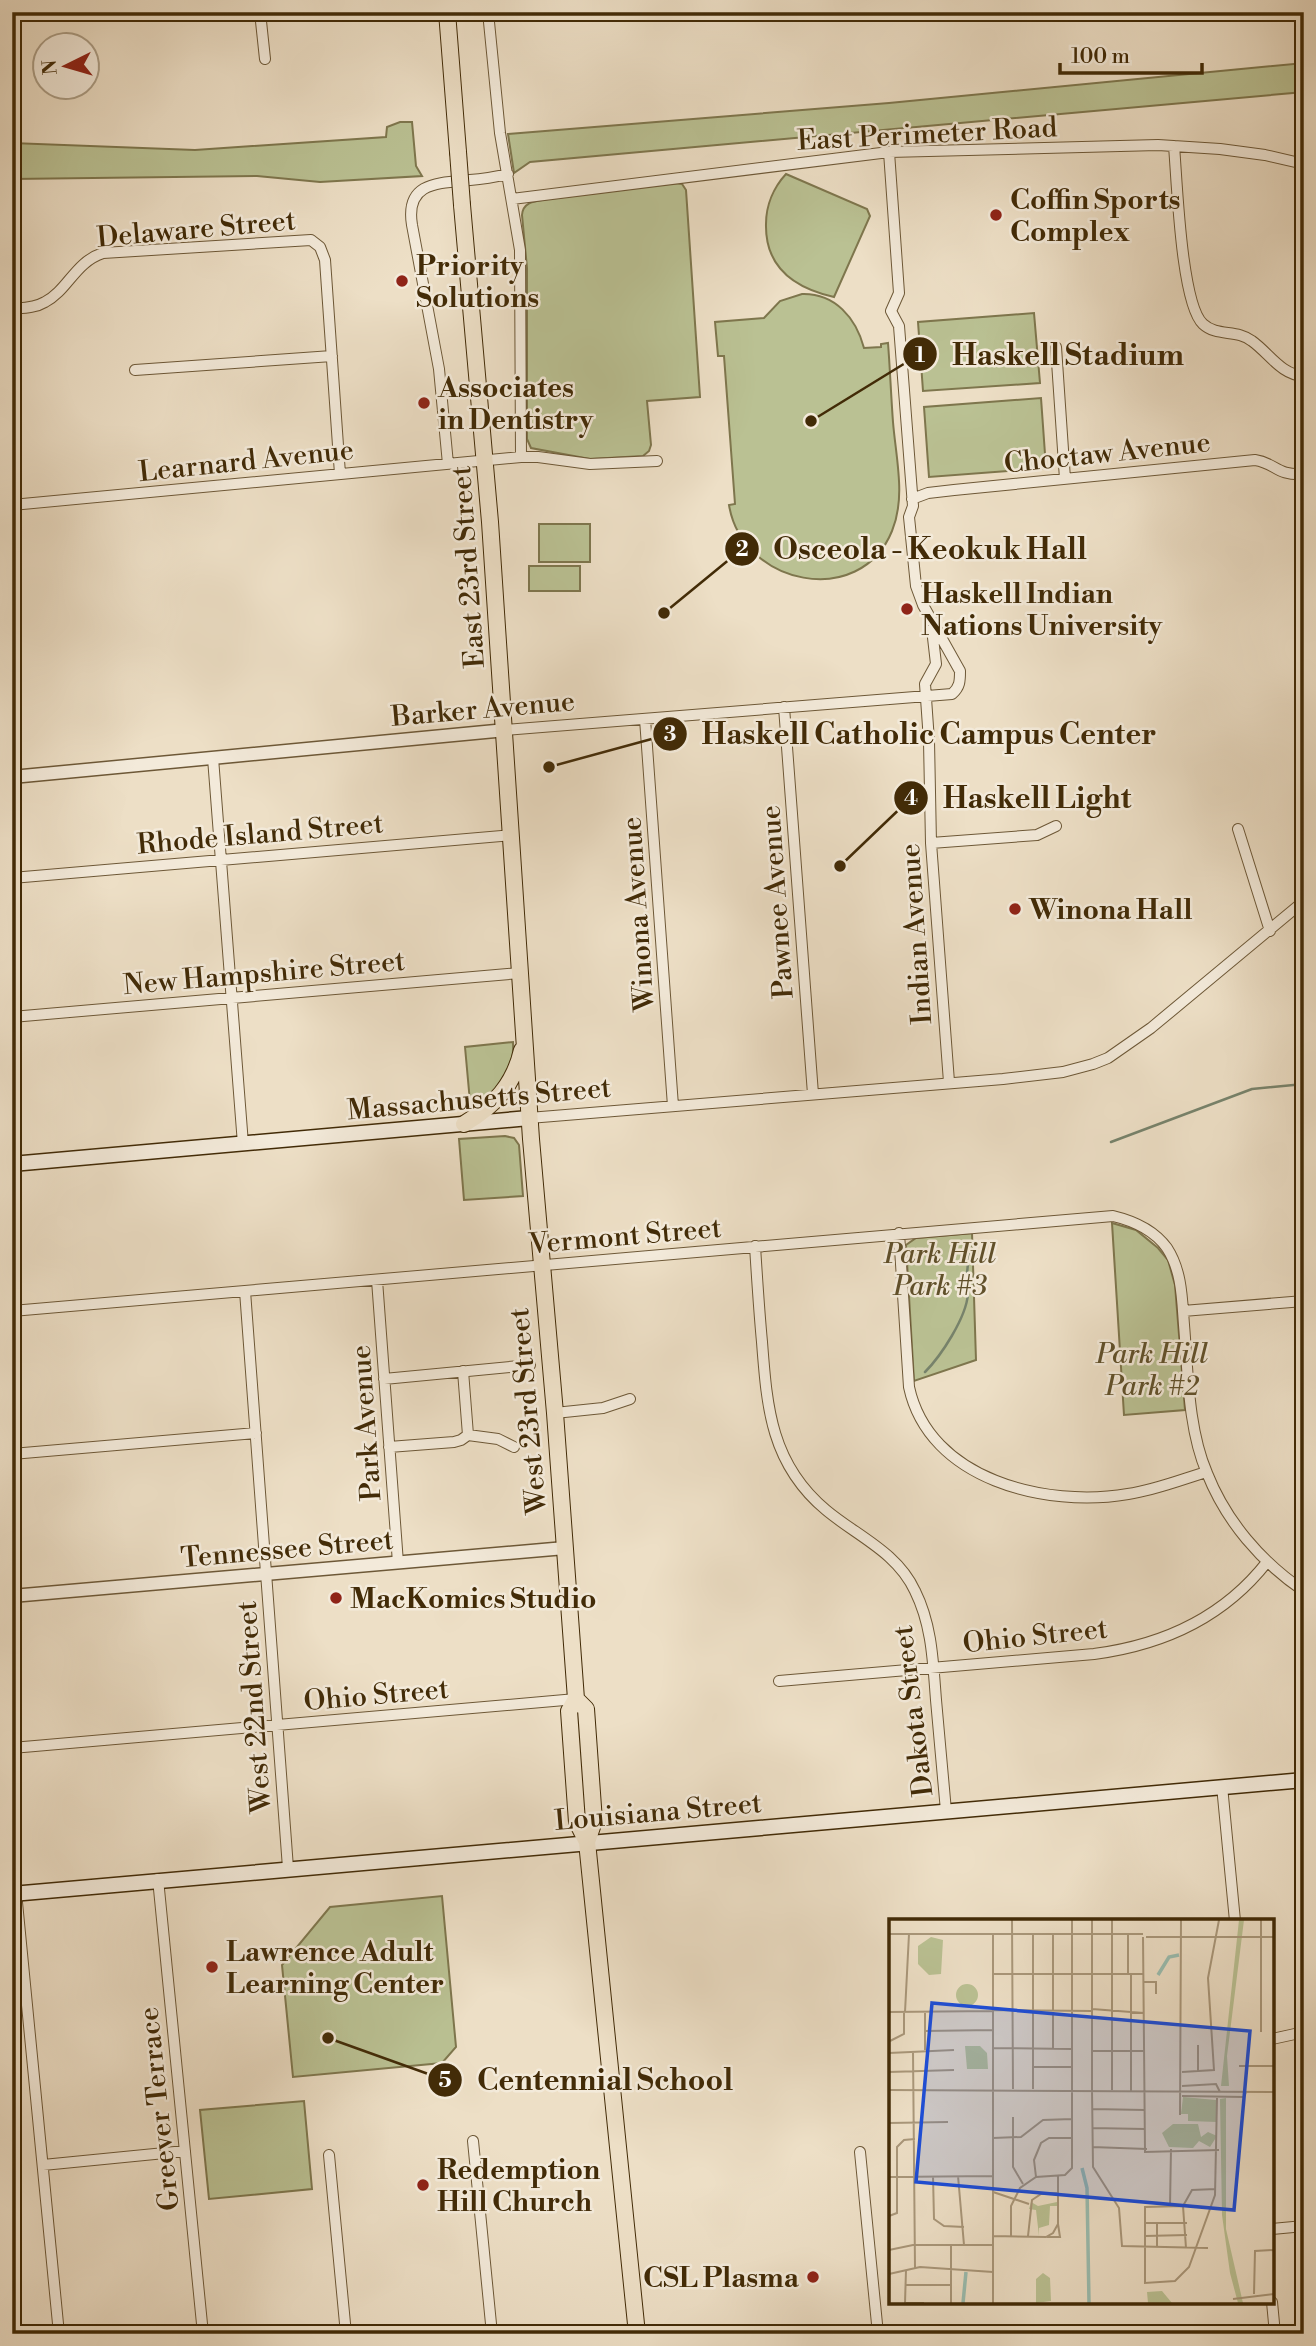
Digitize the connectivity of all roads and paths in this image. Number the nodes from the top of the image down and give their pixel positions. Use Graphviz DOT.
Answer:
graph roads {
  1 [pos="260,12"];
  2 [pos="447,12"];
  3 [pos="488,12"];
  4 [pos="265,59"];
  5 [pos="1174,146"];
  6 [pos="888,152"];
  7 [pos="1304,164"];
  8 [pos="508,174"];
  9 [pos="512,199"];
  10 [pos="12,309"];
  11 [pos="1056,347"];
  12 [pos="332,356"];
  13 [pos="135,370"];
  14 [pos="1304,376"];
  15 [pos="521,457"];
  16 [pos="485,461"];
  17 [pos="657,461"];
  18 [pos="448,464"];
  19 [pos="340,474"];
  20 [pos="1304,474"];
  21 [pos="1065,479"];
  22 [pos="912,499"];
  23 [pos="12,505"];
  24 [pos="930,618"];
  25 [pos="957,689"];
  26 [pos="926,696"];
  27 [pos="784,708"];
  28 [pos="645,719"];
  29 [pos="506,730"];
  30 [pos="213,758"];
  31 [pos="12,777"];
  32 [pos="1056,827"];
  33 [pos="1238,829"];
  34 [pos="512,835"];
  35 [pos="931,843"];
  36 [pos="221,860"];
  37 [pos="12,878"];
  38 [pos="1304,901"];
  39 [pos="1270,931"];
  40 [pos="520,973"];
  41 [pos="232,998"];
  42 [pos="12,1017"];
  43 [pos="524,1037"];
  44 [pos="949,1082"];
  45 [pos="813,1094"];
  46 [pos="673,1106"];
  47 [pos="530,1118"];
  48 [pos="464,1124"];
  49 [pos="243,1144"];
  50 [pos="12,1164"];
  51 [pos="899,1233"];
  52 [pos="754,1246"];
  53 [pos="540,1265"];
  54 [pos="377,1280"];
  55 [pos="245,1291"];
  56 [pos="1304,1301"];
  57 [pos="12,1311"];
  58 [pos="1183,1311"];
  59 [pos="530,1365"];
  60 [pos="463,1371"];
  61 [pos="384,1379"];
  62 [pos="630,1399"];
  63 [pos="555,1413"];
  64 [pos="256,1433"];
  65 [pos="468,1435"];
  66 [pos="389,1447"];
  67 [pos="514,1447"];
  68 [pos="12,1454"];
  69 [pos="1206,1472"];
  70 [pos="565,1548"];
  71 [pos="1267,1562"];
  72 [pos="398,1563"];
  73 [pos="266,1574"];
  74 [pos="1304,1591"];
  75 [pos="12,1596"];
  76 [pos="934,1668"];
  77 [pos="779,1681"];
  78 [pos="576,1699"];
  79 [pos="278,1725"];
  80 [pos="12,1748"];
  81 [pos="1304,1780"];
  82 [pos="1222,1786"];
  83 [pos="946,1811"];
  84 [pos="587,1842"];
  85 [pos="288,1868"];
  86 [pos="158,1880"];
  87 [pos="13,1892"];
  88 [pos="1235,1919"];
  89 [pos="1304,2032"];
  90 [pos="1274,2039"];
  91 [pos="472,2141"];
  92 [pos="185,2151"];
  93 [pos="860,2152"];
  94 [pos="329,2155"];
  95 [pos="43,2165"];
  96 [pos="1304,2227"];
  97 [pos="1274,2229"];
  98 [pos="1272,2304"];
  99 [pos="59,2334"];
  100 [pos="203,2334"];
  101 [pos="346,2334"];
  102 [pos="492,2334"];
  103 [pos="637,2334"];
  104 [pos="878,2334"];
  105 [pos="1275,2334"];
  1 -- 4 [label="street"];
  2 -- 16 [label="main road, East 23rd Street, bridge"];
  3 -- 8 [label="street"];
  5 -- 6 [label="street, East Perimeter Road"];
  5 -- 7 [label="street, East Perimeter Road"];
  5 -- 14 [label="street"];
  6 -- 9 [label="street, East Perimeter Road"];
  6 -- 22 [label="street, Indian Avenue"];
  8 -- 9 [label="street"];
  8 -- 18 [label="street"];
  9 -- 15 [label="street"];
  10 -- 12 [label="street, Delaware Street"];
  11 -- 21 [label="street"];
  12 -- 13 [label="street"];
  12 -- 19 [label="street"];
  15 -- 16 [label="street, Learnard Avenue"];
  15 -- 17 [label="street, Learnard Avenue"];
  16 -- 18 [label="street, Learnard Avenue"];
  16 -- 29 [label="main road, East 23rd Street"];
  18 -- 19 [label="street, Learnard Avenue"];
  19 -- 23 [label="street, Learnard Avenue"];
  20 -- 21 [label="street, Choctaw Avenue"];
  21 -- 22 [label="street, Choctaw Avenue"];
  22 -- 24 [label="street, Indian Avenue"];
  24 -- 25 [label="street, Indian Avenue"];
  24 -- 26 [label="street, Indian Avenue"];
  25 -- 26 [label="street, Barker Avenue"];
  26 -- 27 [label="street, Barker Avenue"];
  26 -- 35 [label="street, Indian Avenue"];
  27 -- 28 [label="street, Barker Avenue"];
  27 -- 45 [label="street, Pawnee Avenue"];
  28 -- 29 [label="street, Barker Avenue"];
  28 -- 46 [label="street, Winona Avenue"];
  29 -- 30 [label="street, Barker Avenue"];
  29 -- 34 [label="main road, East 23rd Street"];
  30 -- 31 [label="street, Barker Avenue"];
  30 -- 36 [label="street"];
  32 -- 35 [label="street"];
  33 -- 39 [label="street"];
  34 -- 36 [label="street, Rhode Island Street"];
  34 -- 40 [label="main road, East 23rd Street"];
  35 -- 44 [label="street, Indian Avenue"];
  36 -- 37 [label="street, Rhode Island Street"];
  36 -- 41 [label="street"];
  38 -- 39 [label="street, Massachusetts Street"];
  39 -- 44 [label="street, Massachusetts Street"];
  40 -- 41 [label="street, New Hampshire Street"];
  40 -- 43 [label="main road, East 23rd Street"];
  41 -- 42 [label="street, New Hampshire Street"];
  41 -- 49 [label="street"];
  43 -- 47 [label="main road, East 23rd Street"];
  43 -- 48 [label="main road"];
  44 -- 45 [label="street, Massachusetts Street"];
  45 -- 46 [label="street, Massachusetts Street"];
  46 -- 47 [label="street, Massachusetts Street"];
  47 -- 48 [label="main road, Massachusetts Street"];
  47 -- 53 [label="main road, West 23rd Street"];
  48 -- 49 [label="main road, Massachusetts Street"];
  49 -- 50 [label="main road, Massachusetts Street"];
  51 -- 52 [label="street, Vermont Street"];
  51 -- 58 [label="street, Vermont Street"];
  51 -- 69 [label="street"];
  52 -- 53 [label="street, Vermont Street"];
  52 -- 76 [label="street, Dakota Street"];
  53 -- 54 [label="street, Vermont Street"];
  53 -- 63 [label="main road, West 23rd Street"];
  54 -- 55 [label="street, Vermont Street"];
  54 -- 61 [label="street, Park Avenue"];
  55 -- 57 [label="street, Vermont Street"];
  55 -- 64 [label="street, West 22nd Street"];
  56 -- 58 [label="street"];
  58 -- 69 [label="street, Vermont Street"];
  59 -- 60 [label="street"];
  60 -- 61 [label="street"];
  60 -- 65 [label="street"];
  61 -- 66 [label="street, Park Avenue"];
  62 -- 63 [label="street"];
  63 -- 70 [label="main road, West 23rd Street"];
  64 -- 68 [label="street"];
  64 -- 73 [label="street, West 22nd Street"];
  65 -- 66 [label="street"];
  65 -- 67 [label="street"];
  66 -- 72 [label="street, Park Avenue"];
  69 -- 71 [label="street, Vermont Street"];
  70 -- 72 [label="street, Tennessee Street"];
  70 -- 78 [label="main road, West 23rd Street"];
  71 -- 74 [label="street, Vermont Street"];
  71 -- 76 [label="street, Ohio Street"];
  72 -- 73 [label="street, Tennessee Street"];
  73 -- 75 [label="street, Tennessee Street"];
  73 -- 79 [label="street, West 22nd Street"];
  76 -- 77 [label="street, Ohio Street"];
  76 -- 83 [label="street, Dakota Street"];
  78 -- 79 [label="street, Ohio Street"];
  78 -- 84 [label="main road, West 23rd Street"];
  79 -- 80 [label="street, Ohio Street"];
  79 -- 85 [label="street, West 22nd Street"];
  81 -- 82 [label="main road, Louisiana Street"];
  82 -- 83 [label="main road, Louisiana Street"];
  82 -- 88 [label="street"];
  83 -- 84 [label="main road, Louisiana Street"];
  84 -- 85 [label="main road, Louisiana Street"];
  84 -- 103 [label="main road, West 23rd Street"];
  85 -- 86 [label="main road, Louisiana Street"];
  86 -- 87 [label="main road, Louisiana Street"];
  86 -- 92 [label="street, Greever Terrace"];
  87 -- 95 [label="street"];
  89 -- 90 [label="street"];
  91 -- 102 [label="street"];
  92 -- 95 [label="street"];
  92 -- 100 [label="street, Greever Terrace"];
  93 -- 104 [label="street"];
  94 -- 101 [label="street"];
  95 -- 99 [label="street"];
  96 -- 97 [label="street"];
  98 -- 105 [label="street"];
}
